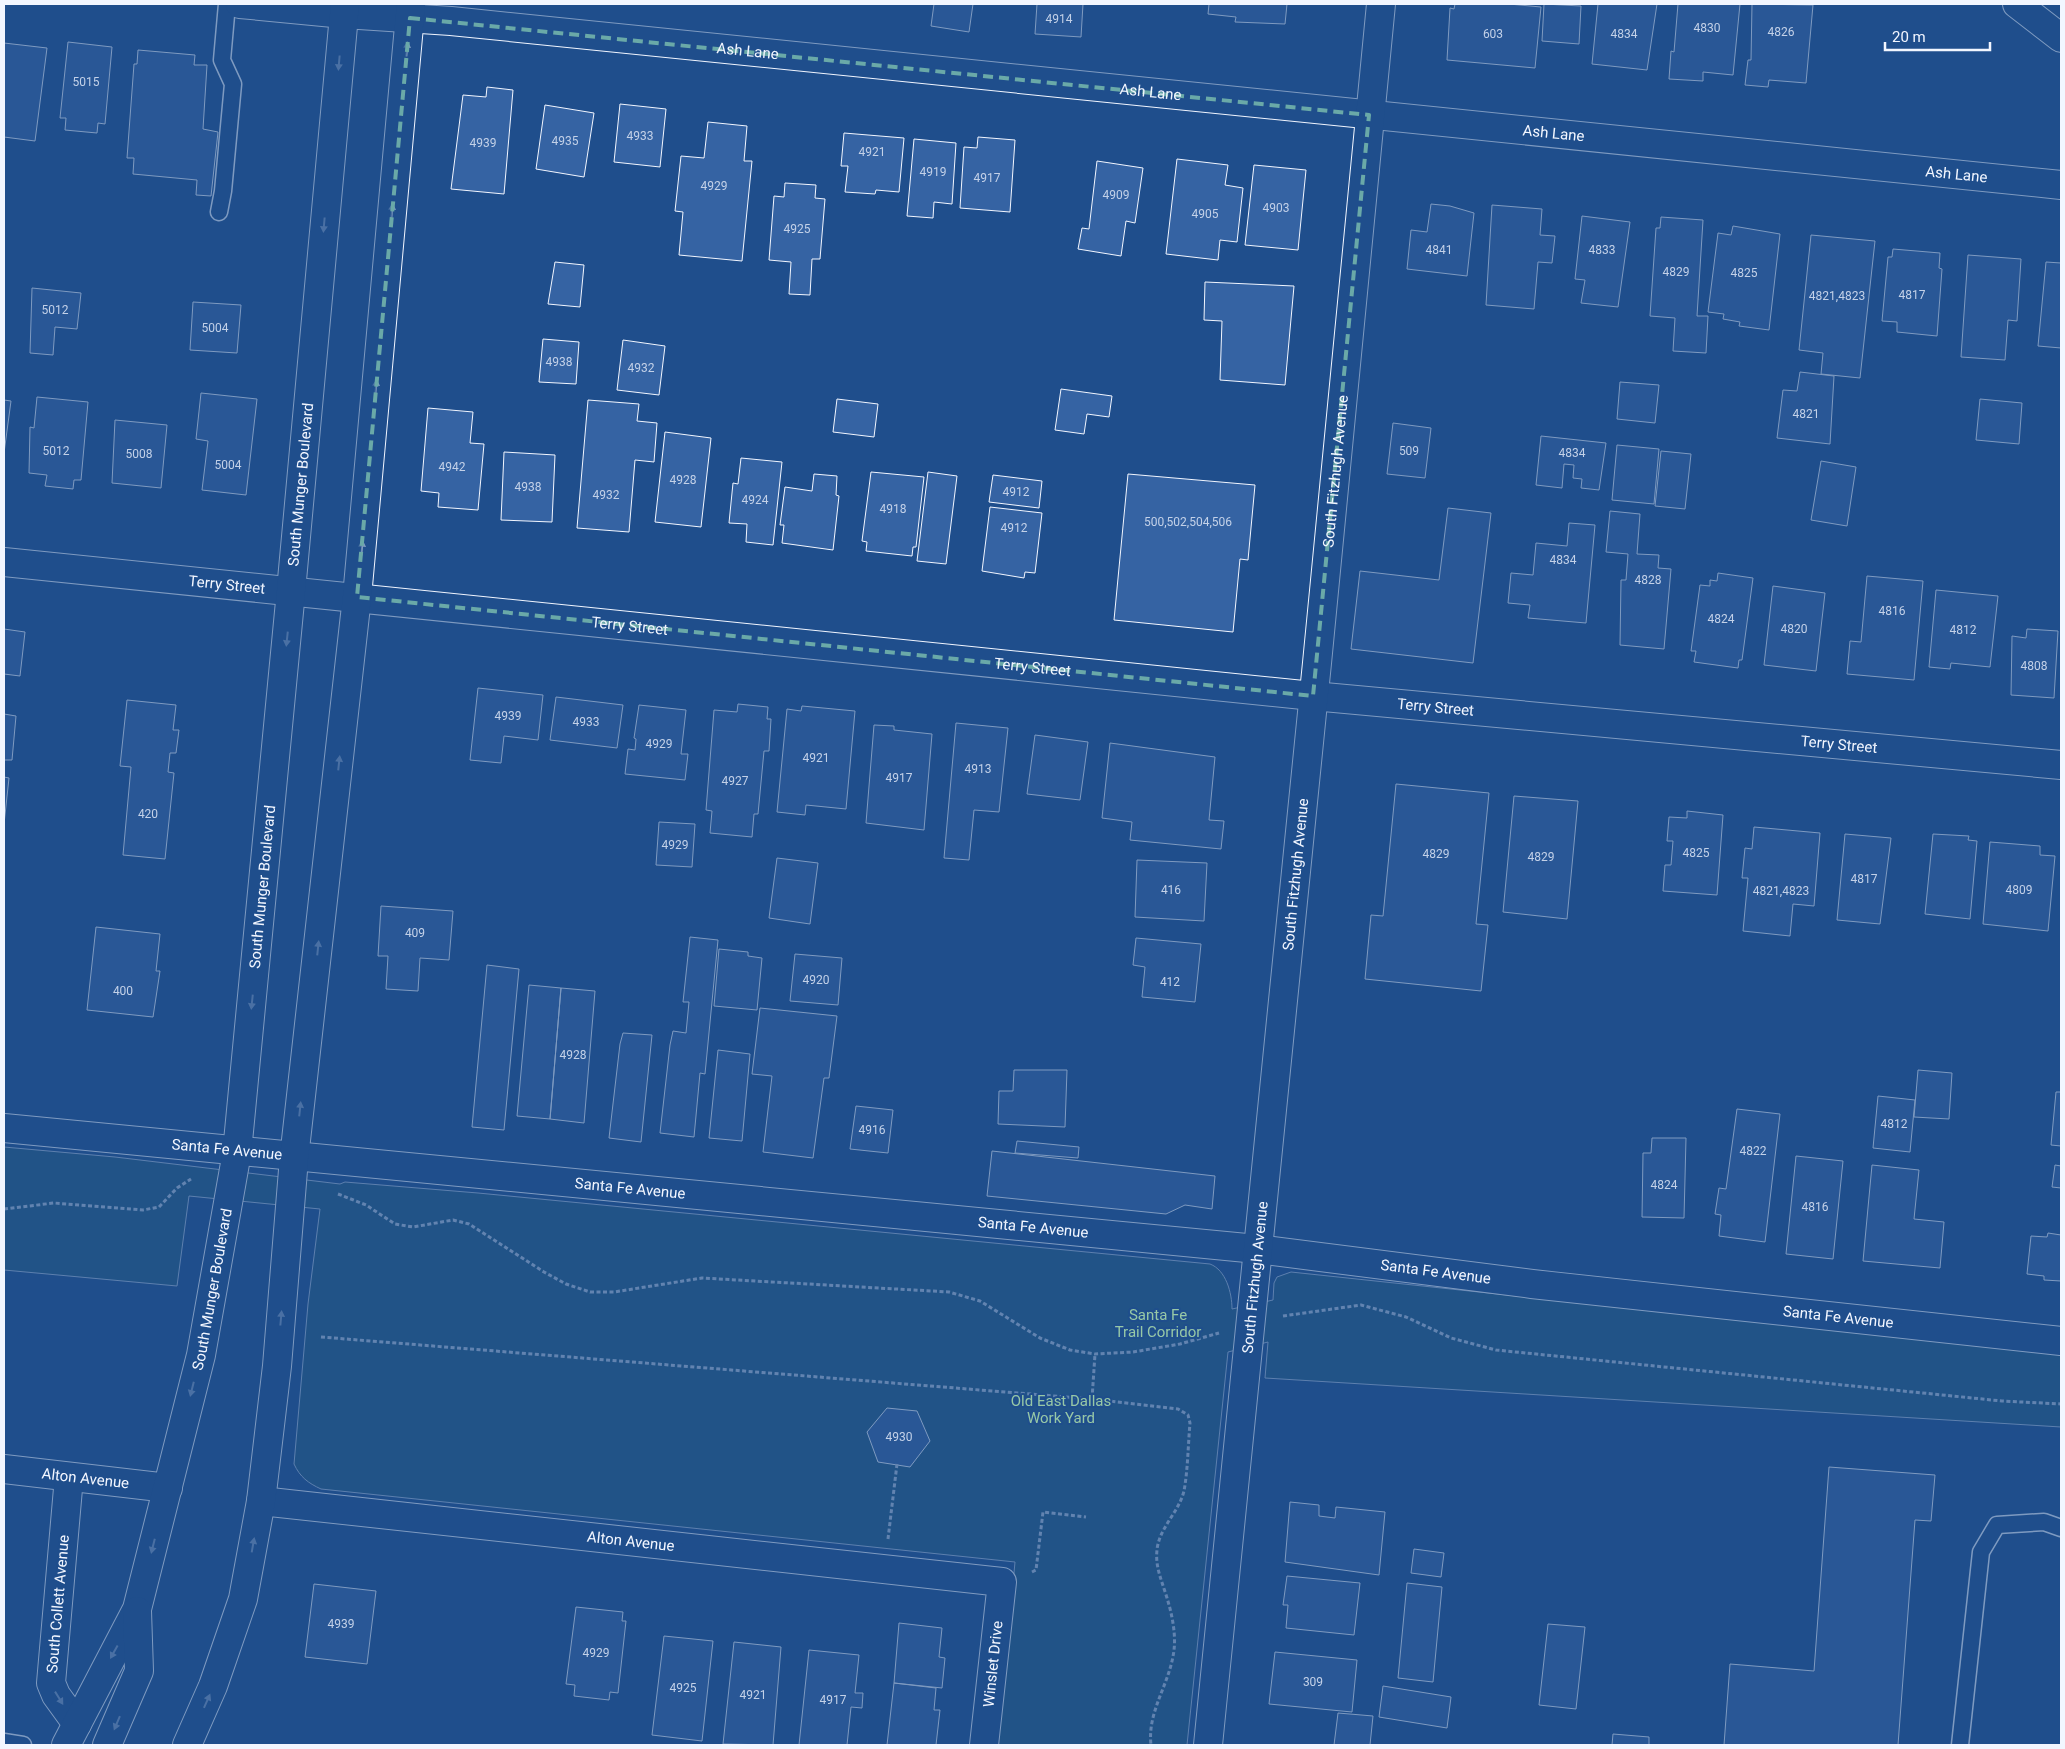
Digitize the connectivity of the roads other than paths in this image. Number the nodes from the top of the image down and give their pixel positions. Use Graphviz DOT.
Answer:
graph roads {
  1 [pos="227,4"];
  2 [pos="240,4"];
  3 [pos="1381,4"];
  4 [pos="2017,4"];
  5 [pos="344,9"];
  6 [pos="411,11"];
  7 [pos="2061,38"];
  8 [pos="1369,116"];
  9 [pos="2053,184"];
  10 [pos="219,212"];
  11 [pos="4,562"];
  12 [pos="292,591"];
  13 [pos="357,597"];
  14 [pos="1313,696"];
  15 [pos="2061,765"];
  16 [pos="4,1128"];
  17 [pos="237,1152"];
  18 [pos="294,1158"];
  19 [pos="1257,1250"];
  20 [pos="2061,1341"];
  21 [pos="4,1470"];
  22 [pos="69,1477"];
  23 [pos="168,1488"];
  24 [pos="261,1501"];
  25 [pos="2061,1528"];
  26 [pos="1002,1582"];
  27 [pos="137,1609"];
  28 [pos="71,1735"];
  29 [pos="4,1742"];
  30 [pos="22,1745"];
  31 [pos="107,1745"];
  32 [pos="187,1745"];
  33 [pos="984,1745"];
  34 [pos="1208,1745"];
  35 [pos="1960,1745"];
  1 -- 10 [label="lane"];
  2 -- 5 [label="main road, Ash Lane"];
  3 -- 8 [label="main road, South Fitzhugh Avenue"];
  4 -- 7 [label="main road"];
  5 -- 6 [label="main road, Ash Lane"];
  5 -- 12 [label="main road, South Munger Boulevard, one-way"];
  6 -- 8 [label="main road, Ash Lane"];
  13 -- 6 [label="main road, one-way"];
  8 -- 9 [label="main road, Ash Lane"];
  8 -- 14 [label="main road, South Fitzhugh Avenue"];
  11 -- 12 [label="main road, Terry Street"];
  12 -- 13 [label="main road, Terry Street"];
  12 -- 17 [label="main road, South Munger Boulevard, one-way"];
  13 -- 14 [label="main road, Terry Street"];
  18 -- 13 [label="main road, one-way"];
  14 -- 15 [label="main road, Terry Street"];
  14 -- 19 [label="main road, South Fitzhugh Avenue"];
  16 -- 17 [label="main road, Santa Fe Avenue"];
  17 -- 18 [label="main road, Santa Fe Avenue"];
  17 -- 23 [label="main road, South Munger Boulevard, one-way"];
  18 -- 19 [label="main road, Santa Fe Avenue"];
  24 -- 18 [label="main road, one-way"];
  19 -- 20 [label="main road, Santa Fe Avenue"];
  19 -- 34 [label="main road, South Fitzhugh Avenue"];
  21 -- 22 [label="main road, Alton Avenue"];
  22 -- 23 [label="main road, Alton Avenue"];
  22 -- 28 [label="main road, South Collett Avenue, one-way"];
  23 -- 27 [label="main road, South Munger Boulevard, one-way"];
  24 -- 26 [label="main road, Alton Avenue"];
  32 -- 24 [label="main road, one-way"];
  25 -- 35 [label="lane"];
  26 -- 33 [label="main road, Winslet Drive"];
  27 -- 28 [label="main road, South Munger Boulevard, one-way"];
  27 -- 31 [label="main road, one-way"];
  29 -- 30 [label="lane"];
}
